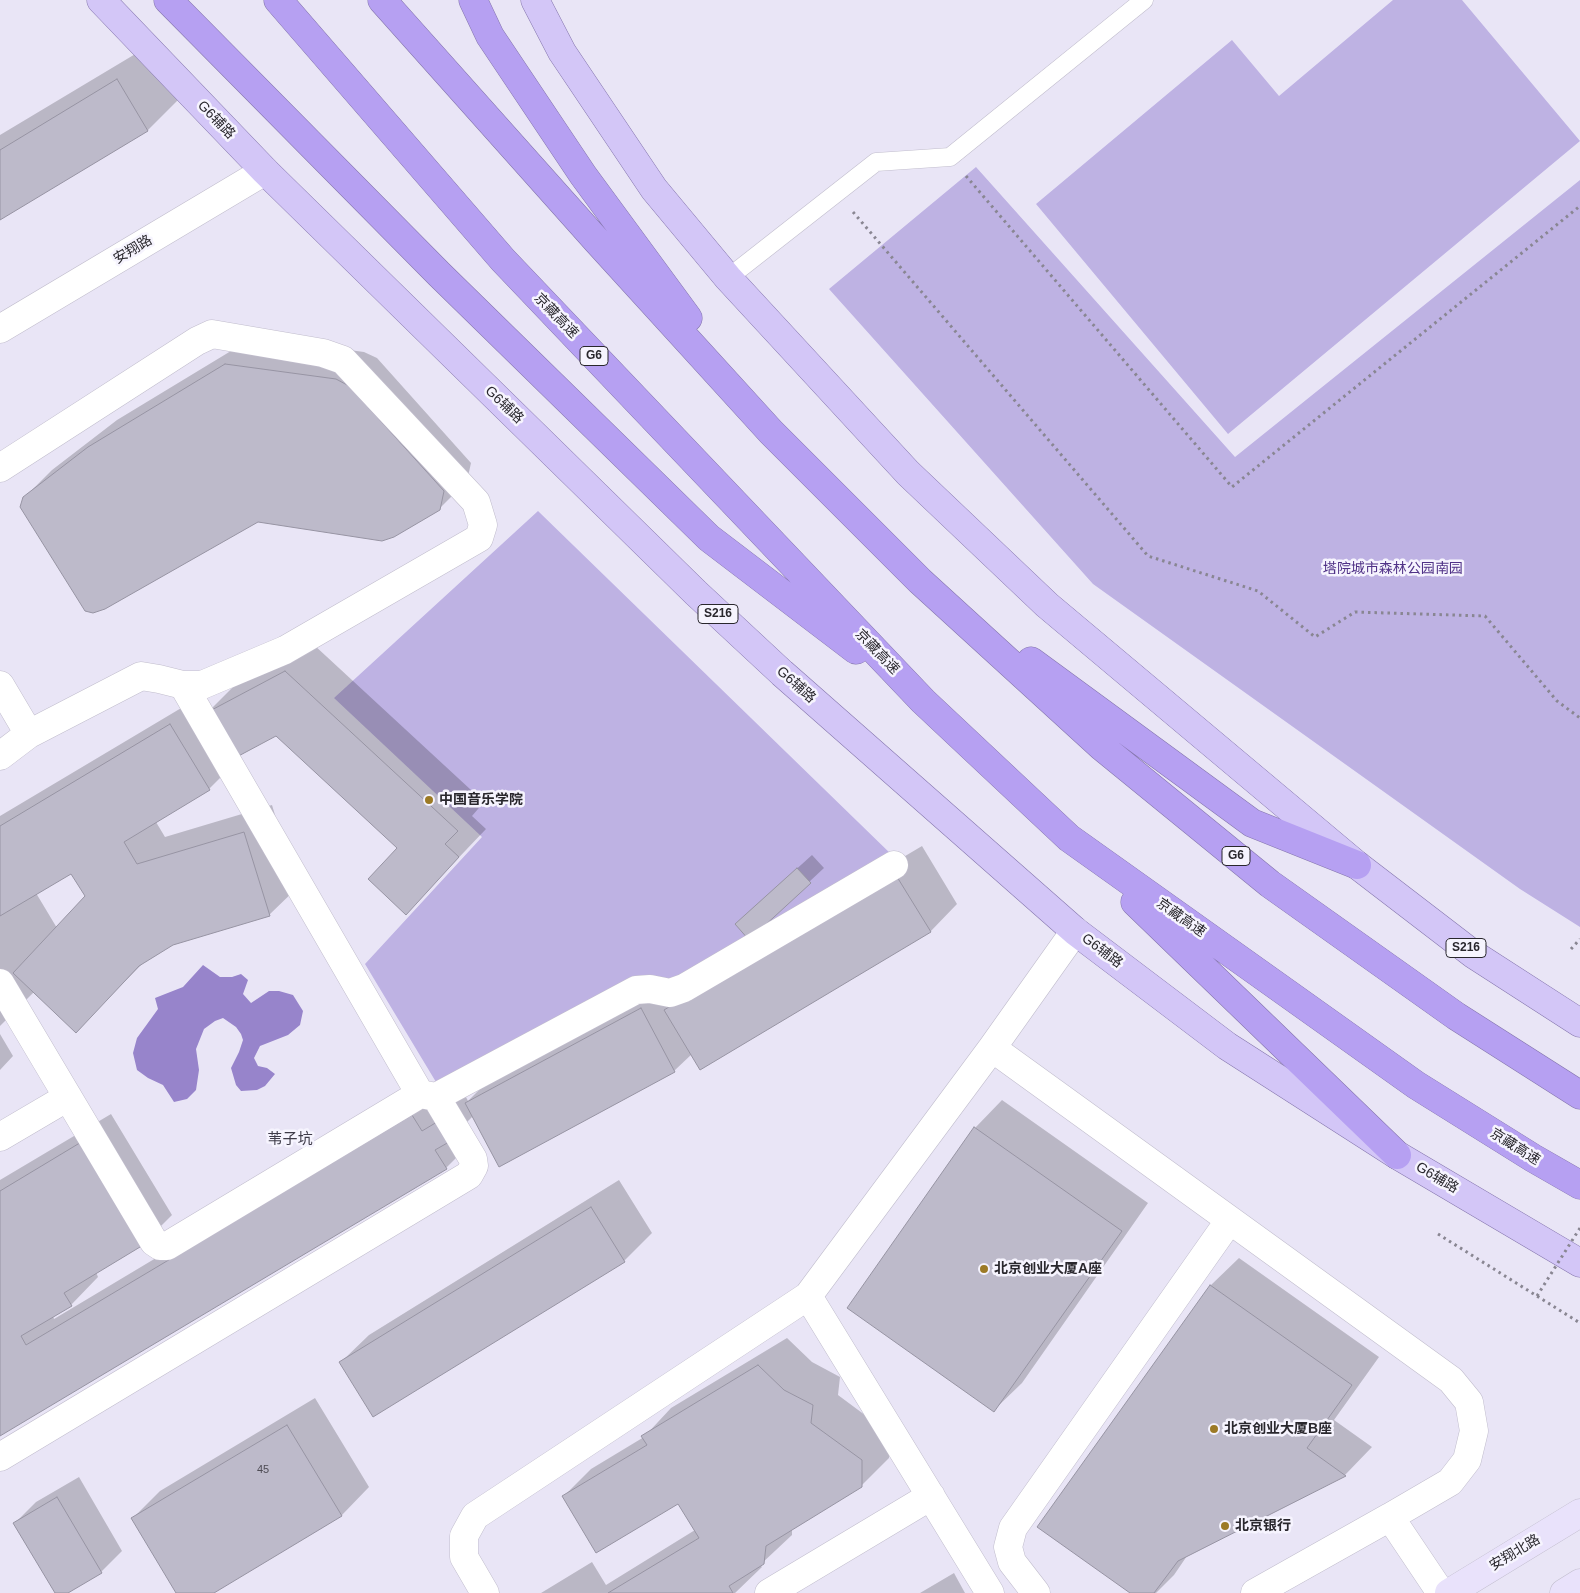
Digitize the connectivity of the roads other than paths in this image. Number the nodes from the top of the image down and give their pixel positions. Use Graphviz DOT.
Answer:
graph roads {
  1 [pos="101,0"];
  2 [pos="168,0"];
  3 [pos="278,0"];
  4 [pos="382,0"];
  5 [pos="473,0"];
  6 [pos="535,0"];
  7 [pos="1144,0"];
  8 [pos="265,171"];
  9 [pos="728,278"];
  10 [pos="0,329"];
  11 [pos="771,432"];
  12 [pos="0,468"];
  13 [pos="920,581"];
  14 [pos="0,684"];
  15 [pos="183,685"];
  16 [pos="923,701"];
  17 [pos="29,734"];
  18 [pos="0,756"];
  19 [pos="1069,838"];
  20 [pos="894,865"];
  21 [pos="1357,865"];
  22 [pos="1075,932"];
  23 [pos="0,983"];
  24 [pos="1580,1024"];
  25 [pos="992,1048"];
  26 [pos="1580,1095"];
  27 [pos="428,1096"];
  28 [pos="68,1097"];
  29 [pos="0,1137"];
  30 [pos="1397,1154"];
  31 [pos="1580,1185"];
  32 [pos="1229,1221"];
  33 [pos="1580,1263"];
  34 [pos="808,1296"];
  35 [pos="0,1457"];
  36 [pos="930,1496"];
  37 [pos="1580,1513"];
  38 [pos="1390,1517"];
  39 [pos="1012,1562"];
  40 [pos="1580,1583"];
  41 [pos="986,1586"];
  42 [pos="485,1593"];
  43 [pos="769,1593"];
  44 [pos="1036,1593"];
  45 [pos="1255,1593"];
  46 [pos="1441,1593"];
  47 [pos="1449,1593"];
  48 [pos="1564,1593"];
  1 -- 8 [label="main road, G6辅路 / S216"];
  2 -- 16 [label="highway"];
  3 -- 16 [label="highway, 京藏高速 / G6"];
  4 -- 11 [label="highway, G6"];
  5 -- 11 [label="highway"];
  6 -- 9 [label="main road, S216"];
  7 -- 9 [label="lane"];
  8 -- 10 [label="street, 安翔路"];
  8 -- 22 [label="main road, G6辅路 / S216"];
  9 -- 21 [label="main road, S216"];
  11 -- 13 [label="highway, G6"];
  12 -- 15 [label="street"];
  13 -- 21 [label="highway"];
  13 -- 26 [label="highway, G6"];
  14 -- 17 [label="street"];
  15 -- 17 [label="street"];
  15 -- 27 [label="street"];
  16 -- 19 [label="highway, 京藏高速 / G6"];
  17 -- 18 [label="street"];
  19 -- 30 [label="highway"];
  19 -- 31 [label="highway, 京藏高速 / G6"];
  20 -- 27 [label="street"];
  21 -- 24 [label="main road, S216"];
  22 -- 25 [label="street"];
  22 -- 30 [label="main road, G6辅路 / S216"];
  23 -- 28 [label="street"];
  25 -- 32 [label="street"];
  25 -- 34 [label="street"];
  27 -- 28 [label="street"];
  27 -- 35 [label="street"];
  28 -- 29 [label="street"];
  30 -- 33 [label="main road, G6辅路 / S216"];
  32 -- 38 [label="street"];
  32 -- 39 [label="street"];
  34 -- 36 [label="street"];
  34 -- 42 [label="street"];
  36 -- 41 [label="street"];
  36 -- 43 [label="street"];
  37 -- 47 [label="street, 安翔北路"];
  38 -- 45 [label="street"];
  38 -- 46 [label="street"];
  39 -- 41 [label="street"];
  39 -- 44 [label="street"];
  40 -- 48 [label="street"];
}
